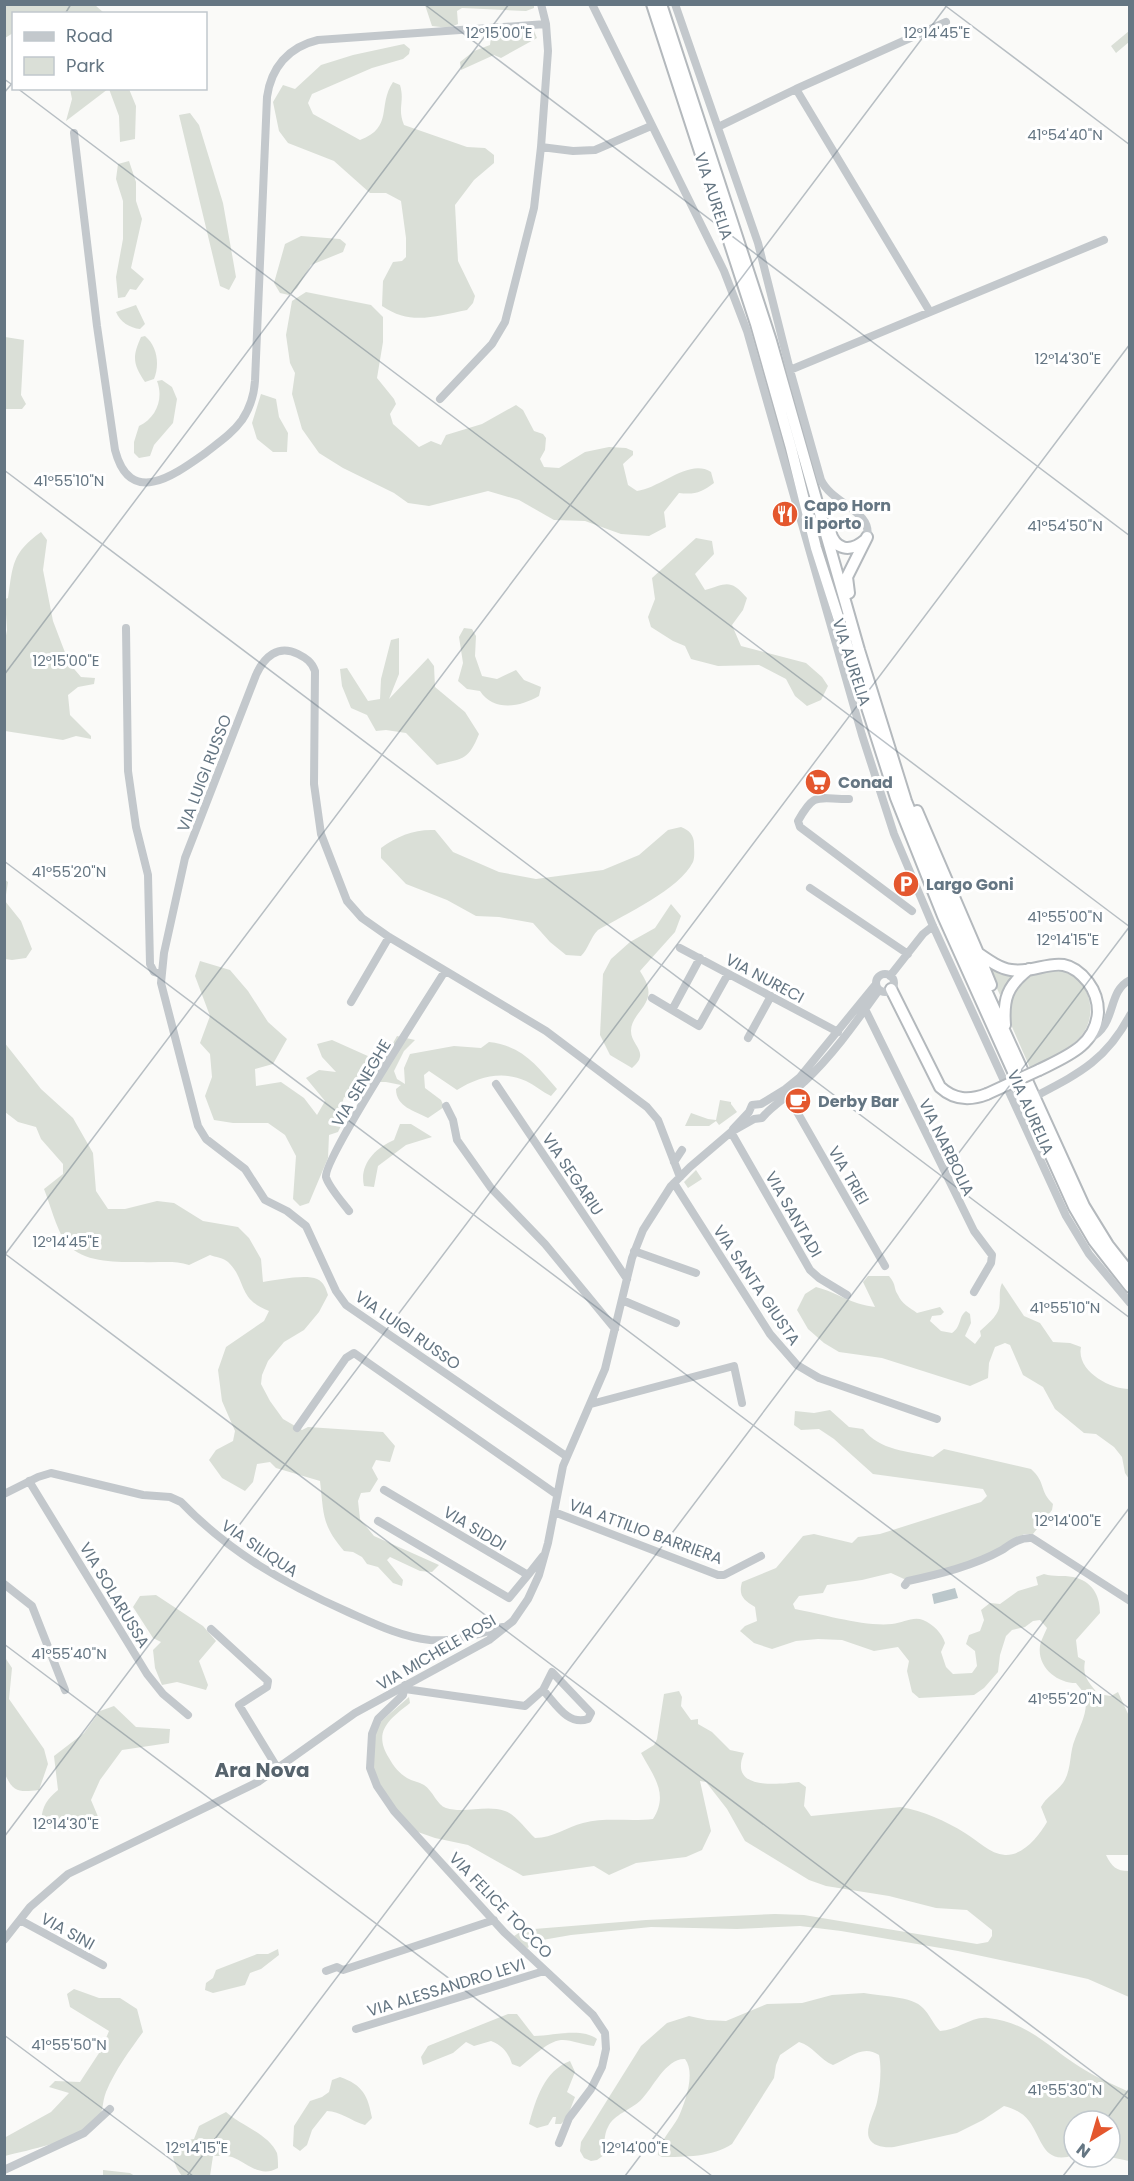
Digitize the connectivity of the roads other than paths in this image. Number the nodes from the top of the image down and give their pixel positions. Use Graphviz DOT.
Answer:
graph roads {
  1 [pos="541,4"];
  2 [pos="652,4"];
  3 [pos="661,4"];
  4 [pos="675,4"];
  5 [pos="592,5"];
  6 [pos="946,22"];
  7 [pos="546,24"];
  8 [pos="796,88"];
  9 [pos="651,126"];
  10 [pos="718,127"];
  11 [pos="74,133"];
  12 [pos="541,147"];
  13 [pos="1104,240"];
  14 [pos="930,312"];
  15 [pos="790,370"];
  16 [pos="440,399"];
  17 [pos="812,487"];
  18 [pos="867,537"];
  19 [pos="126,628"];
  20 [pos="859,650"];
  21 [pos="882,727"];
  22 [pos="849,799"];
  23 [pos="810,888"];
  24 [pos="912,911"];
  25 [pos="933,926"];
  26 [pos="389,937"];
  27 [pos="680,948"];
  28 [pos="978,953"];
  29 [pos="908,954"];
  30 [pos="700,958"];
  31 [pos="1030,969"];
  32 [pos="445,971"];
  33 [pos="161,974"];
  34 [pos="728,974"];
  35 [pos="890,976"];
  36 [pos="1130,980"];
  37 [pos="878,987"];
  38 [pos="891,989"];
  39 [pos="771,996"];
  40 [pos="652,998"];
  41 [pos="351,1002"];
  42 [pos="672,1010"];
  43 [pos="865,1010"];
  44 [pos="1130,1015"];
  45 [pos="838,1032"];
  46 [pos="1005,1032"];
  47 [pos="748,1038"];
  48 [pos="1088,1040"];
  49 [pos="496,1084"];
  50 [pos="788,1096"];
  51 [pos="1034,1097"];
  52 [pos="446,1106"];
  53 [pos="763,1108"];
  54 [pos="749,1112"];
  55 [pos="754,1119"];
  56 [pos="670,1127"];
  57 [pos="731,1132"];
  58 [pos="666,1142"];
  59 [pos="682,1150"];
  60 [pos="674,1162"];
  61 [pos="677,1180"];
  62 [pos="349,1211"];
  63 [pos="634,1251"];
  64 [pos="885,1266"];
  65 [pos="696,1273"];
  66 [pos="1130,1273"];
  67 [pos="627,1279"];
  68 [pos="1130,1287"];
  69 [pos="974,1292"];
  70 [pos="848,1295"];
  71 [pos="622,1300"];
  72 [pos="1130,1303"];
  73 [pos="676,1323"];
  74 [pos="615,1329"];
  75 [pos="742,1403"];
  76 [pos="591,1404"];
  77 [pos="937,1419"];
  78 [pos="297,1428"];
  79 [pos="566,1456"];
  80 [pos="29,1481"];
  81 [pos="384,1490"];
  82 [pos="4,1494"];
  83 [pos="556,1494"];
  84 [pos="554,1512"];
  85 [pos="378,1521"];
  86 [pos="546,1552"];
  87 [pos="761,1556"];
  88 [pos="528,1575"];
  89 [pos="4,1584"];
  90 [pos="905,1585"];
  91 [pos="1130,1601"];
  92 [pos="509,1625"];
  93 [pos="211,1629"];
  94 [pos="405,1687"];
  95 [pos="65,1690"];
  96 [pos="543,1690"];
  97 [pos="188,1715"];
  98 [pos="278,1769"];
  99 [pos="20,1920"];
  100 [pos="494,1920"];
  101 [pos="4,1940"];
  102 [pos="103,1965"];
  103 [pos="326,1971"];
  104 [pos="544,1971"];
  105 [pos="356,2029"];
  106 [pos="110,2109"];
  107 [pos="560,2143"];
  108 [pos="4,2170"];
  1 -- 7 [label="street"];
  2 -- 68 [label="highway, VIA AURELIA"];
  3 -- 17 [label="highway, VIA AURELIA"];
  4 -- 10 [label="street"];
  5 -- 9 [label="street"];
  6 -- 8 [label="street"];
  7 -- 11 [label="street"];
  7 -- 12 [label="street"];
  8 -- 10 [label="street"];
  8 -- 14 [label="street"];
  9 -- 12 [label="street"];
  9 -- 25 [label="street"];
  10 -- 15 [label="street"];
  12 -- 16 [label="street"];
  13 -- 14 [label="street"];
  14 -- 15 [label="street"];
  15 -- 18 [label="street"];
  17 -- 18 [label="highway"];
  17 -- 20 [label="highway, VIA AURELIA"];
  18 -- 20 [label="highway"];
  19 -- 33 [label="street"];
  20 -- 21 [label="highway, VIA AURELIA"];
  21 -- 28 [label="highway"];
  21 -- 46 [label="highway, VIA AURELIA"];
  22 -- 24 [label="street"];
  23 -- 29 [label="street"];
  25 -- 29 [label="street"];
  25 -- 72 [label="street"];
  26 -- 32 [label="street, VIA LUIGI RUSSO"];
  26 -- 33 [label="street, VIA LUIGI RUSSO"];
  26 -- 41 [label="street"];
  27 -- 30 [label="street, VIA NURECI"];
  28 -- 31 [label="highway"];
  28 -- 46 [label="highway"];
  29 -- 35 [label="street"];
  30 -- 34 [label="street, VIA NURECI"];
  30 -- 42 [label="street"];
  31 -- 46 [label="highway"];
  31 -- 48 [label="highway"];
  32 -- 58 [label="street, VIA LUIGI RUSSO"];
  32 -- 62 [label="street, VIA SENEGHE"];
  33 -- 79 [label="street, VIA LUIGI RUSSO"];
  34 -- 39 [label="street, VIA NURECI"];
  34 -- 42 [label="street"];
  35 -- 37 [label="street"];
  35 -- 38 [label="street"];
  36 -- 48 [label="street"];
  37 -- 38 [label="street"];
  37 -- 43 [label="street, VIA MICHELE ROSI"];
  37 -- 45 [label="street, VIA MICHELE ROSI"];
  38 -- 48 [label="highway, bridge"];
  39 -- 45 [label="street, VIA NURECI"];
  39 -- 47 [label="street"];
  40 -- 42 [label="street"];
  43 -- 50 [label="street, VIA MICHELE ROSI"];
  43 -- 69 [label="street, VIA NARBOLIA"];
  44 -- 51 [label="street"];
  45 -- 53 [label="street, VIA MICHELE ROSI"];
  46 -- 51 [label="highway, VIA AURELIA"];
  49 -- 67 [label="street, VIA SEGARIU"];
  50 -- 53 [label="street, VIA MICHELE ROSI"];
  50 -- 64 [label="street, VIA TRIEI"];
  51 -- 66 [label="highway, VIA AURELIA"];
  52 -- 74 [label="street"];
  53 -- 54 [label="street, VIA MICHELE ROSI"];
  53 -- 55 [label="street, VIA MICHELE ROSI"];
  54 -- 55 [label="street"];
  54 -- 57 [label="street, VIA MICHELE ROSI"];
  55 -- 57 [label="street, VIA MICHELE ROSI"];
  56 -- 58 [label="street"];
  57 -- 61 [label="street, VIA MICHELE ROSI"];
  57 -- 70 [label="street, VIA SANTADI"];
  58 -- 60 [label="street, VIA LUIGI RUSSO"];
  59 -- 60 [label="street"];
  60 -- 61 [label="street, VIA LUIGI RUSSO"];
  61 -- 63 [label="street, VIA MICHELE ROSI"];
  61 -- 77 [label="street, VIA SANTA GIUSTA"];
  63 -- 65 [label="street"];
  63 -- 67 [label="street, VIA MICHELE ROSI"];
  67 -- 71 [label="street, VIA MICHELE ROSI"];
  71 -- 73 [label="street"];
  71 -- 74 [label="street, VIA MICHELE ROSI"];
  74 -- 76 [label="street, VIA MICHELE ROSI"];
  75 -- 76 [label="street"];
  76 -- 79 [label="street, VIA MICHELE ROSI"];
  78 -- 83 [label="street"];
  79 -- 83 [label="street, VIA MICHELE ROSI"];
  80 -- 82 [label="street, VIA SILIQUA"];
  80 -- 92 [label="street, VIA SILIQUA"];
  80 -- 97 [label="street, VIA SOLARUSSA"];
  81 -- 88 [label="street, VIA SIDDI"];
  83 -- 84 [label="street, VIA MICHELE ROSI"];
  84 -- 86 [label="street, VIA MICHELE ROSI"];
  84 -- 87 [label="street, VIA ATTILIO BARRIERA"];
  85 -- 88 [label="street"];
  86 -- 88 [label="street"];
  86 -- 92 [label="street, VIA MICHELE ROSI"];
  89 -- 95 [label="street"];
  90 -- 91 [label="street"];
  92 -- 94 [label="street, VIA MICHELE ROSI"];
  93 -- 98 [label="street"];
  94 -- 96 [label="street"];
  94 -- 98 [label="street, VIA MICHELE ROSI"];
  94 -- 100 [label="street, VIA FELICE TOCCO"];
  96 -- 96 [label="street"];
  98 -- 99 [label="street, VIA MICHELE ROSI"];
  99 -- 101 [label="street, VIA MICHELE ROSI"];
  99 -- 102 [label="street, VIA SINI"];
  100 -- 103 [label="street"];
  100 -- 104 [label="street, VIA FELICE TOCCO"];
  104 -- 105 [label="street, VIA ALESSANDRO LEVI"];
  104 -- 107 [label="street, VIA FELICE TOCCO"];
  106 -- 108 [label="street"];
}
